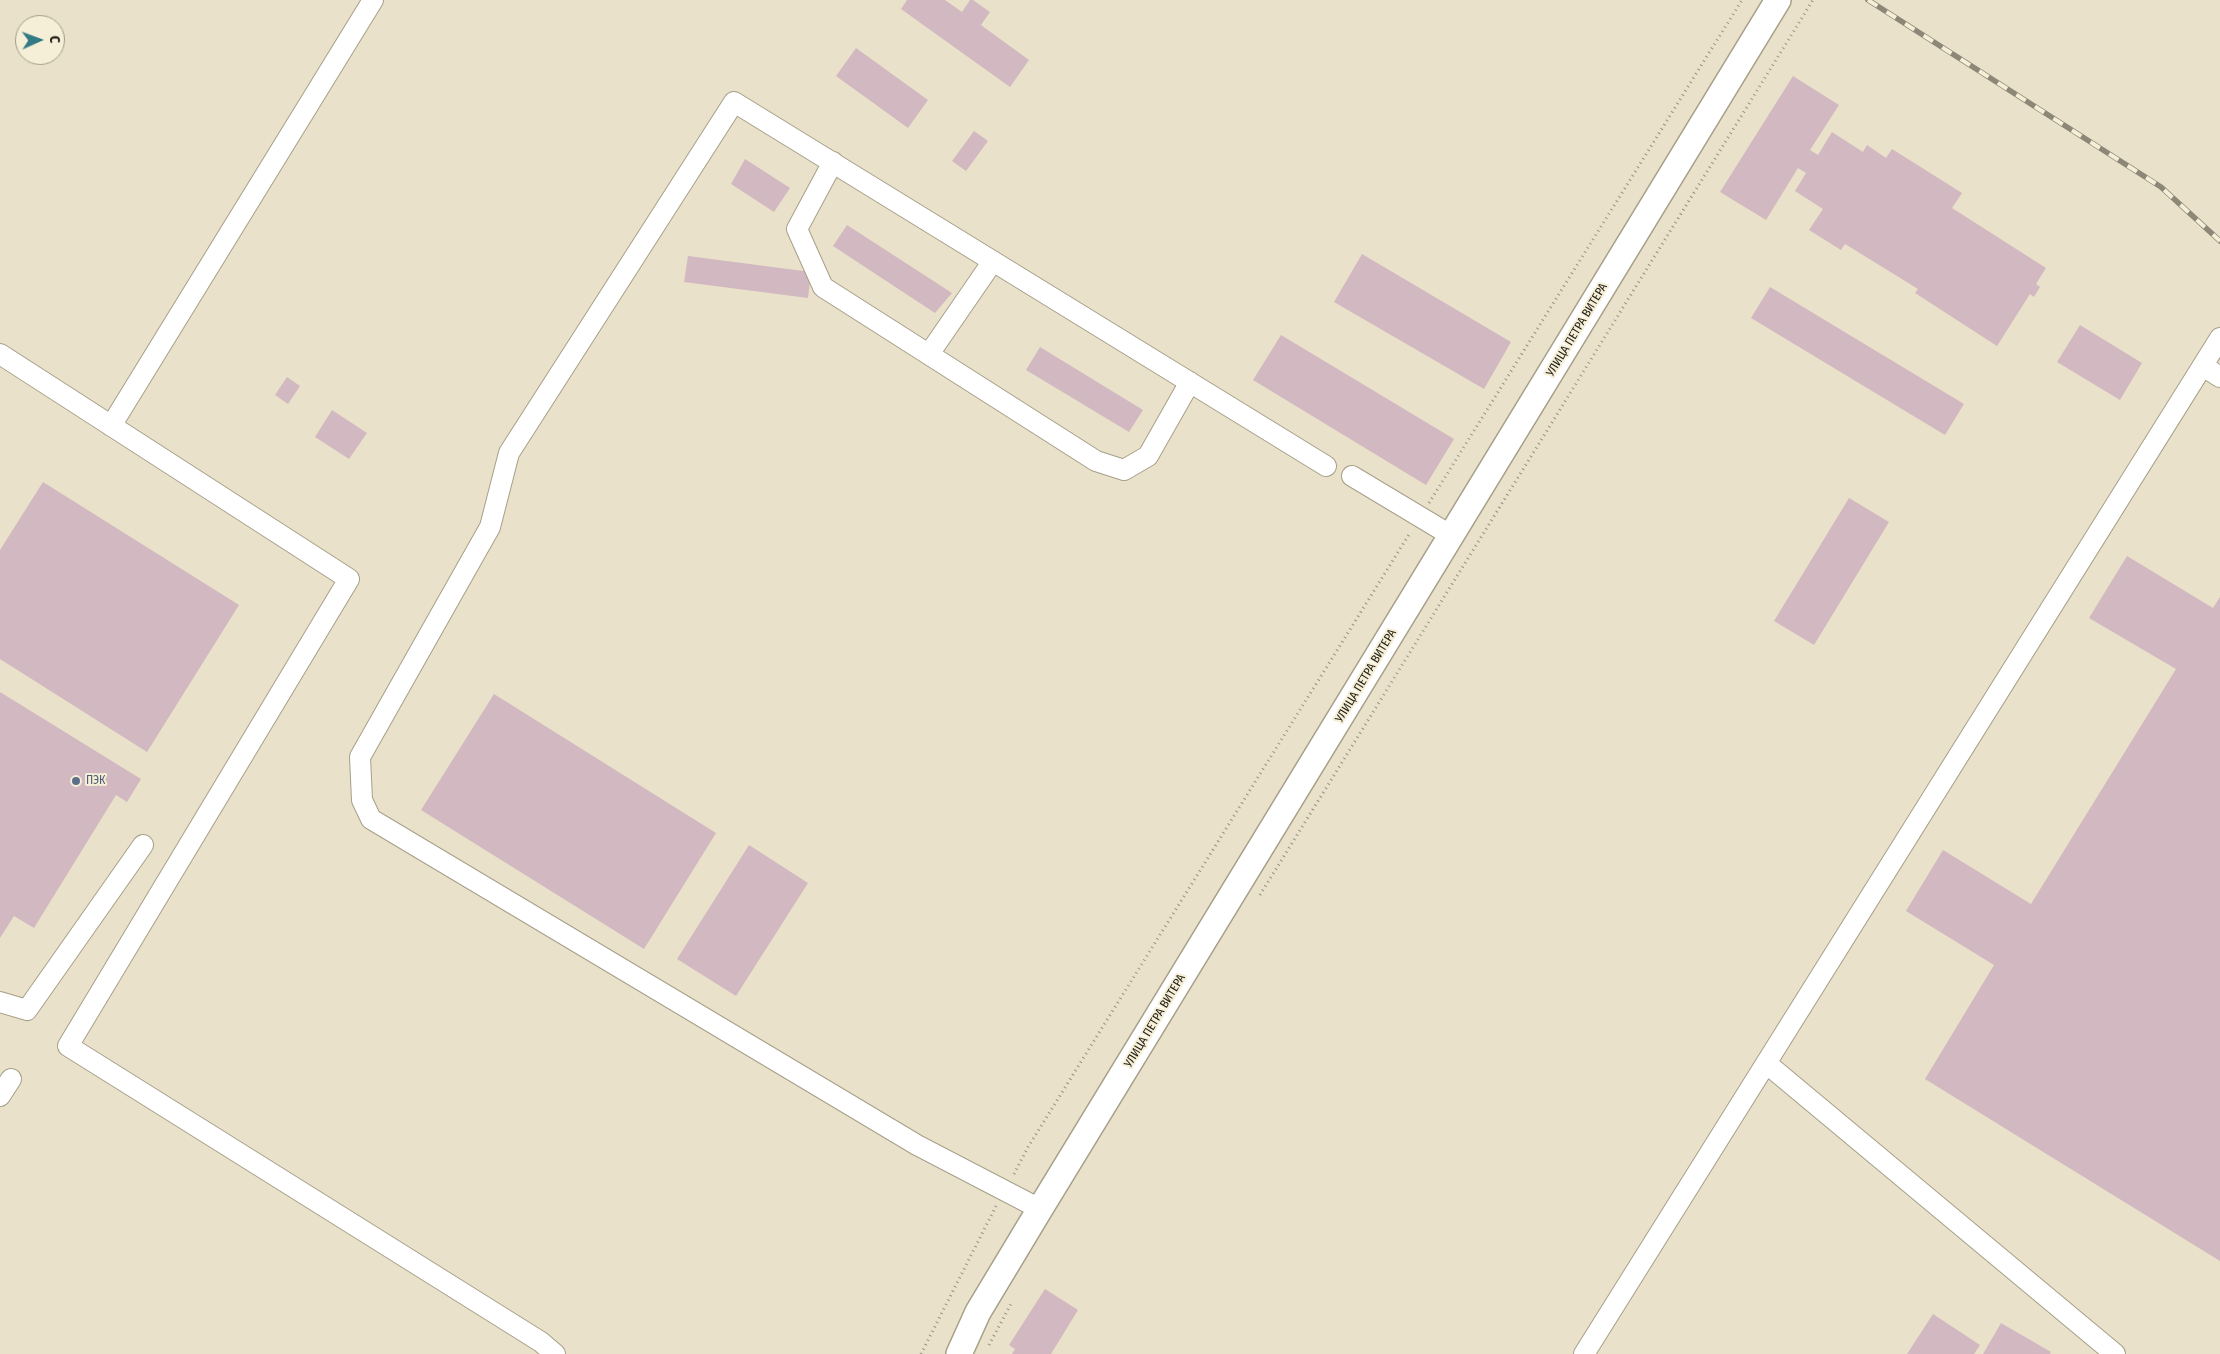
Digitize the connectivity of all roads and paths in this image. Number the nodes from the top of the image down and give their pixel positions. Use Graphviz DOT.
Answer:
graph roads {
  1 [pos="372,0"];
  2 [pos="1742,0"];
  3 [pos="1778,0"];
  4 [pos="1812,0"];
  5 [pos="832,162"];
  6 [pos="993,261"];
  7 [pos="2220,338"];
  8 [pos="0,354"];
  9 [pos="929,354"];
  10 [pos="2212,371"];
  11 [pos="1190,382"];
  12 [pos="111,426"];
  13 [pos="1326,466"];
  14 [pos="1352,476"];
  15 [pos="1420,517"];
  16 [pos="1452,536"];
  17 [pos="143,845"];
  18 [pos="1258,898"];
  19 [pos="0,1002"];
  20 [pos="1766,1063"];
  21 [pos="11,1079"];
  22 [pos="0,1096"];
  23 [pos="1005,1190"];
  24 [pos="1040,1209"];
  25 [pos="1015,1296"];
  26 [pos="989,1346"];
  27 [pos="555,1354"];
  28 [pos="921,1354"];
  29 [pos="959,1354"];
  30 [pos="1584,1354"];
  31 [pos="2115,1354"];
  1 -- 12 [label="lane"];
  2 -- 15 [label="path"];
  3 -- 16 [label="main road, УЛИЦА ПЕТРА ВИТЕРА"];
  4 -- 18 [label="path"];
  5 -- 6 [label="lane"];
  5 -- 9 [label="lane"];
  5 -- 23 [label="lane"];
  6 -- 9 [label="lane"];
  6 -- 11 [label="lane"];
  7 -- 10 [label="lane"];
  8 -- 12 [label="lane"];
  9 -- 11 [label="lane"];
  10 -- 20 [label="lane"];
  11 -- 13 [label="lane"];
  12 -- 27 [label="lane"];
  14 -- 15 [label="lane"];
  15 -- 16 [label="lane"];
  15 -- 23 [label="path"];
  16 -- 24 [label="main road, УЛИЦА ПЕТРА ВИТЕРА"];
  17 -- 19 [label="lane"];
  20 -- 30 [label="lane"];
  20 -- 31 [label="lane"];
  21 -- 22 [label="lane"];
  23 -- 24 [label="lane"];
  23 -- 28 [label="path"];
  24 -- 29 [label="main road, УЛИЦА ПЕТРА ВИТЕРА"];
  25 -- 26 [label="path"];
}
